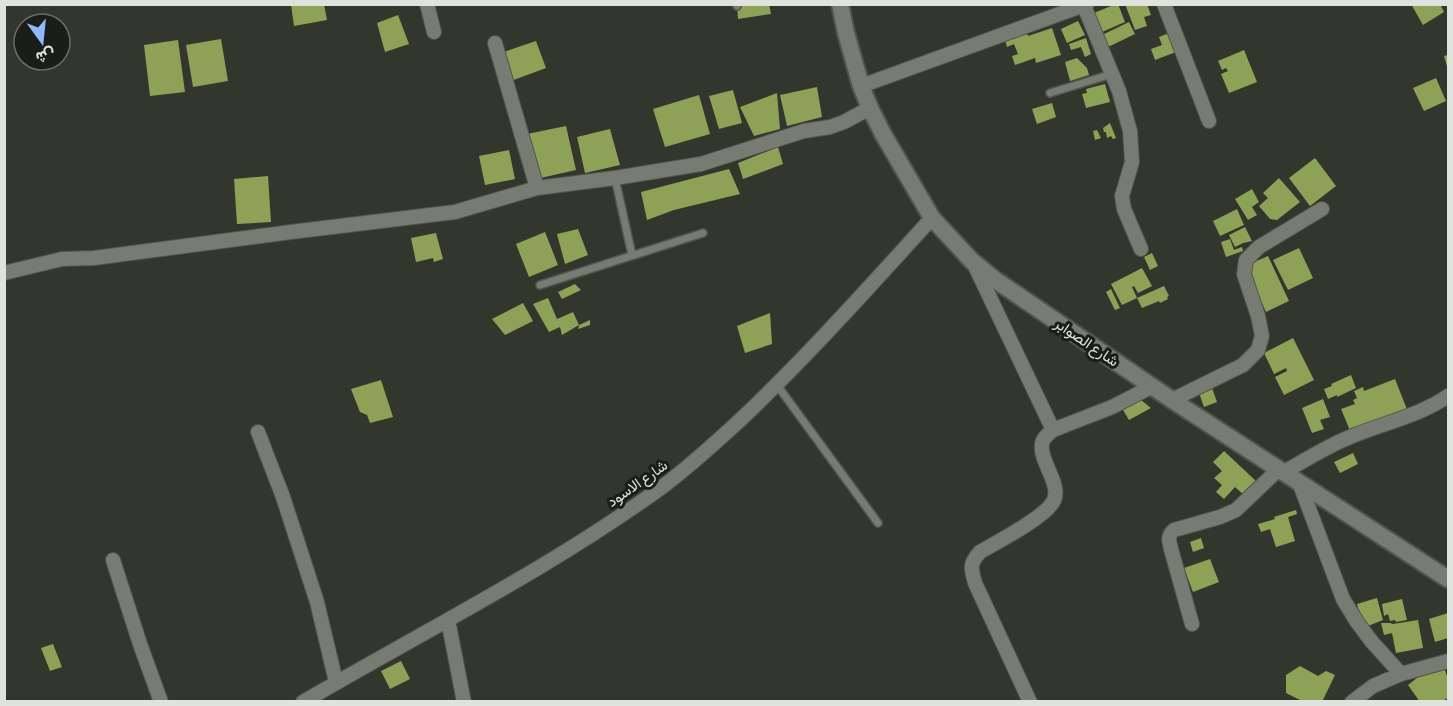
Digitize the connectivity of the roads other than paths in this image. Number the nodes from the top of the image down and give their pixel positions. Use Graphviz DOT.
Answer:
graph roads {
  1 [pos="427,4"];
  2 [pos="840,4"];
  3 [pos="1164,4"];
  4 [pos="1085,5"];
  5 [pos="434,32"];
  6 [pos="495,43"];
  7 [pos="1112,74"];
  8 [pos="861,86"];
  9 [pos="1050,93"];
  10 [pos="870,108"];
  11 [pos="1209,121"];
  12 [pos="615,178"];
  13 [pos="537,188"];
  14 [pos="1322,209"];
  15 [pos="932,218"];
  16 [pos="703,233"];
  17 [pos="1141,249"];
  18 [pos="632,255"];
  19 [pos="972,261"];
  20 [pos="4,273"];
  21 [pos="540,285"];
  22 [pos="776,384"];
  23 [pos="1153,386"];
  24 [pos="1449,396"];
  25 [pos="1172,400"];
  26 [pos="1053,430"];
  27 [pos="258,432"];
  28 [pos="1282,471"];
  29 [pos="1299,482"];
  30 [pos="878,523"];
  31 [pos="113,560"];
  32 [pos="1449,579"];
  33 [pos="448,620"];
  34 [pos="1192,624"];
  35 [pos="1449,661"];
  36 [pos="1401,674"];
  37 [pos="336,682"];
  38 [pos="161,702"];
  39 [pos="303,702"];
  40 [pos="464,702"];
  41 [pos="1030,702"];
  42 [pos="1352,702"];
  1 -- 5 [label="street"];
  2 -- 8 [label="street, شارع الصوابر"];
  3 -- 11 [label="street"];
  4 -- 7 [label="street"];
  4 -- 8 [label="street"];
  6 -- 13 [label="street"];
  7 -- 9 [label="lane"];
  7 -- 17 [label="street"];
  8 -- 10 [label="street, شارع الصوابر"];
  10 -- 12 [label="street"];
  10 -- 15 [label="street, شارع الصوابر"];
  12 -- 13 [label="street"];
  12 -- 18 [label="lane"];
  13 -- 20 [label="street"];
  14 -- 25 [label="street"];
  15 -- 19 [label="street, شارع الصوابر"];
  15 -- 22 [label="street, شارع الاسود"];
  16 -- 18 [label="lane"];
  18 -- 21 [label="lane"];
  19 -- 23 [label="street, شارع الصوابر"];
  19 -- 26 [label="street"];
  22 -- 30 [label="lane"];
  22 -- 33 [label="street, شارع الاسود"];
  23 -- 25 [label="street, شارع الصوابر"];
  23 -- 26 [label="street"];
  24 -- 28 [label="street"];
  25 -- 28 [label="street, شارع الصوابر"];
  26 -- 41 [label="street"];
  27 -- 37 [label="street"];
  28 -- 29 [label="street, شارع الصوابر"];
  28 -- 34 [label="street"];
  29 -- 32 [label="street, شارع الصوابر"];
  29 -- 36 [label="street"];
  31 -- 38 [label="street"];
  33 -- 37 [label="street, شارع الاسود"];
  33 -- 40 [label="street"];
  35 -- 36 [label="street"];
  36 -- 42 [label="street"];
  37 -- 39 [label="street, شارع الاسود"];
}
